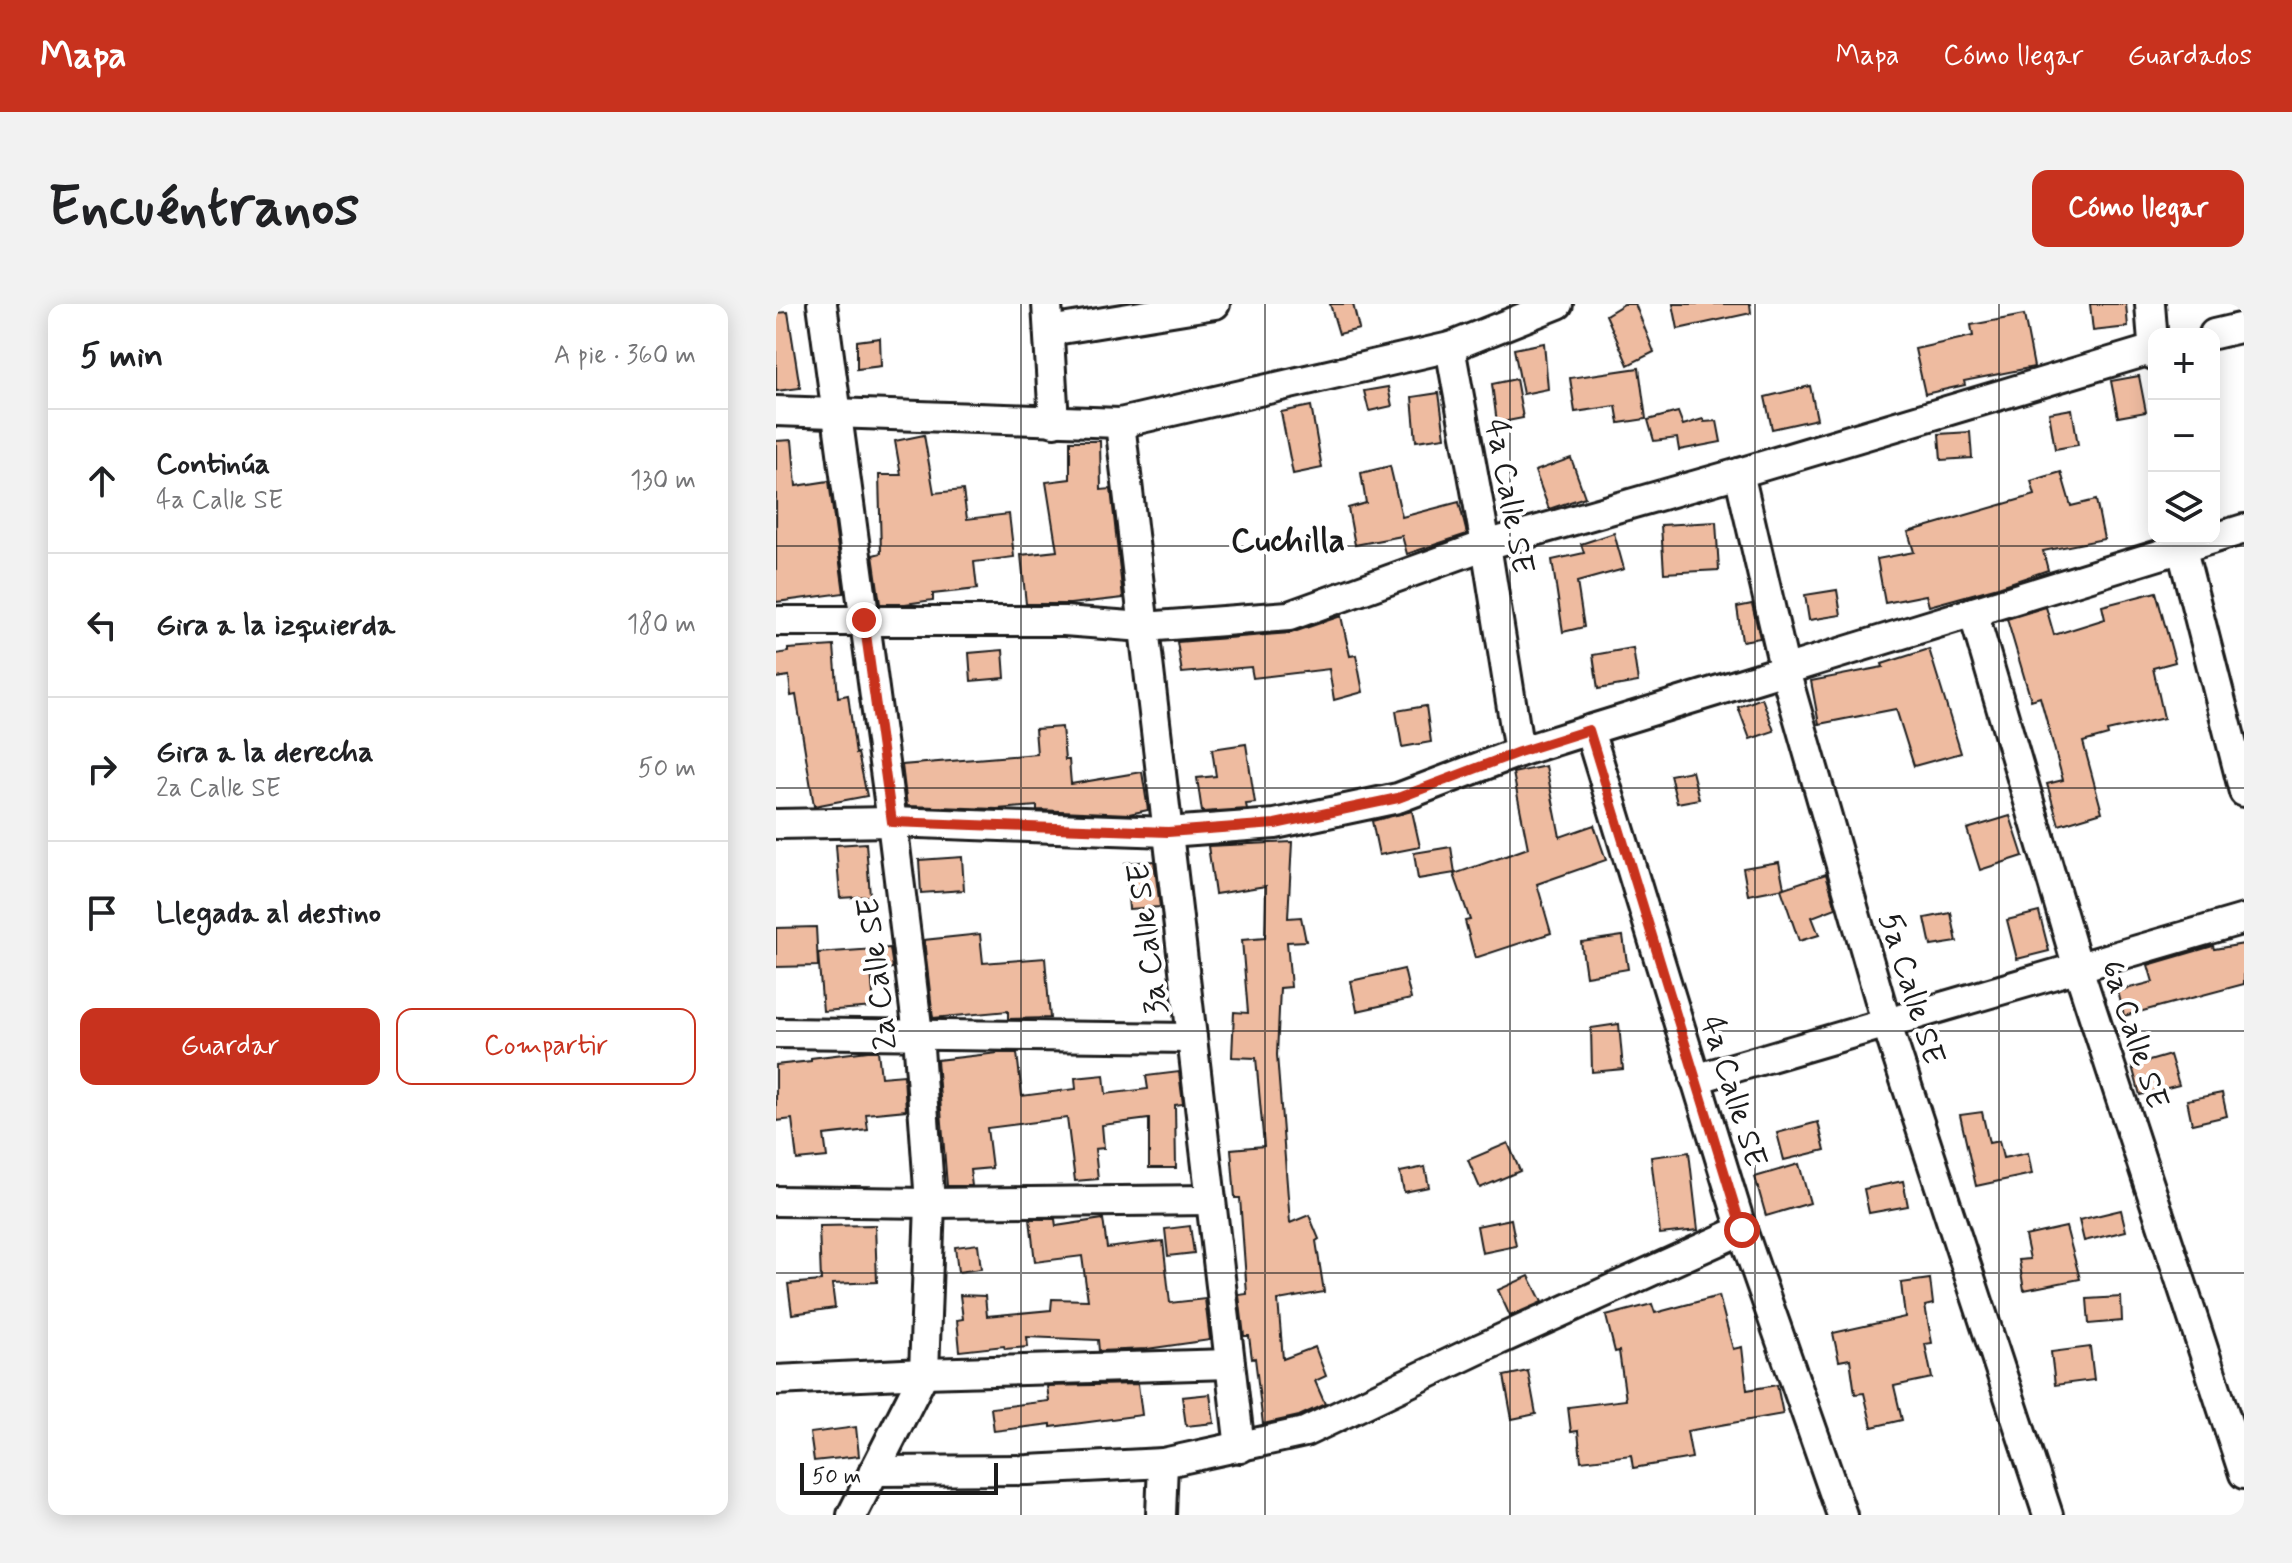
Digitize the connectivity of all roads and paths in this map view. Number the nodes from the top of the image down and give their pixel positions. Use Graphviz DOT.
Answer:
graph roads {
  1 [pos="822,304"];
  2 [pos="1558,304"];
  3 [pos="2150,304"];
  4 [pos="1208,305"];
  5 [pos="1048,317"];
  6 [pos="2244,327"];
  7 [pos="2152,328"];
  8 [pos="2220,333"];
  9 [pos="1450,347"];
  10 [pos="2148,353"];
  11 [pos="776,411"];
  12 [pos="838,412"];
  13 [pos="1054,422"];
  14 [pos="1120,423"];
  15 [pos="1739,473"];
  16 [pos="2244,529"];
  17 [pos="2220,534"];
  18 [pos="2176,544"];
  19 [pos="2179,544"];
  20 [pos="1486,545"];
  21 [pos="1973,612"];
  22 [pos="864,620"];
  23 [pos="776,621"];
  24 [pos="1144,627"];
  25 [pos="1785,671"];
  26 [pos="1589,730"];
  27 [pos="1519,752"];
  28 [pos="2244,792"];
  29 [pos="892,822"];
  30 [pos="776,824"];
  31 [pos="1168,832"];
  32 [pos="2244,919"];
  33 [pos="2078,968"];
  34 [pos="1887,1025"];
  35 [pos="776,1033"];
  36 [pos="918,1034"];
  37 [pos="1192,1038"];
  38 [pos="1695,1079"];
  39 [pos="1211,1200"];
  40 [pos="776,1201"];
  41 [pos="930,1203"];
  42 [pos="1742,1230"];
  43 [pos="1230,1364"];
  44 [pos="924,1373"];
  45 [pos="776,1380"];
  46 [pos="1240,1448"];
  47 [pos="1163,1463"];
  48 [pos="874,1471"];
  49 [pos="2244,1474"];
  50 [pos="852,1515"];
  51 [pos="1161,1515"];
  52 [pos="1842,1515"];
  53 [pos="2048,1515"];
  1 -- 12 [label="street, 2a Calle SE"];
  2 -- 9 [label="street"];
  3 -- 7 [label="street"];
  4 -- 5 [label="street"];
  5 -- 13 [label="street"];
  6 -- 8 [label="street"];
  9 -- 14 [label="street"];
  9 -- 20 [label="street, 4a Calle SE"];
  10 -- 15 [label="street"];
  11 -- 12 [label="street"];
  12 -- 13 [label="street"];
  12 -- 22 [label="street, 2a Calle SE"];
  13 -- 14 [label="street"];
  14 -- 24 [label="street, 3a Calle SE"];
  15 -- 20 [label="street"];
  15 -- 25 [label="street, 5a Calle SE"];
  16 -- 17 [label="street"];
  18 -- 21 [label="street"];
  19 -- 28 [label="street"];
  20 -- 24 [label="street"];
  20 -- 27 [label="street, 4a Calle SE"];
  21 -- 25 [label="street"];
  21 -- 33 [label="street, 6a Calle SE"];
  22 -- 23 [label="street"];
  22 -- 24 [label="street"];
  22 -- 29 [label="street, 2a Calle SE"];
  24 -- 31 [label="street, 3a Calle SE"];
  25 -- 26 [label="street"];
  25 -- 34 [label="street, 5a Calle SE"];
  26 -- 27 [label="street"];
  26 -- 38 [label="street, 4a Calle SE"];
  27 -- 31 [label="street"];
  29 -- 30 [label="street"];
  29 -- 31 [label="street"];
  29 -- 36 [label="street, 2a Calle SE"];
  31 -- 37 [label="street, 3a Calle SE"];
  32 -- 33 [label="street"];
  33 -- 34 [label="street"];
  33 -- 49 [label="street, 6a Calle SE"];
  34 -- 38 [label="street"];
  34 -- 53 [label="street, 5a Calle SE"];
  35 -- 36 [label="street"];
  36 -- 37 [label="street"];
  36 -- 41 [label="street, 2a Calle SE"];
  37 -- 39 [label="street, 3a Calle SE"];
  38 -- 42 [label="street, 4a Calle SE"];
  39 -- 41 [label="street"];
  39 -- 43 [label="street, 3a Calle SE"];
  40 -- 41 [label="street"];
  41 -- 44 [label="street, 2a Calle SE"];
  42 -- 46 [label="street"];
  42 -- 52 [label="street, 4a Calle SE"];
  43 -- 44 [label="street"];
  43 -- 46 [label="street, 3a Calle SE"];
  44 -- 45 [label="street"];
  44 -- 48 [label="street, 2a Calle SE"];
  46 -- 47 [label="street"];
  47 -- 48 [label="street"];
  47 -- 51 [label="street"];
  48 -- 50 [label="street, 2a Calle SE"];
}
